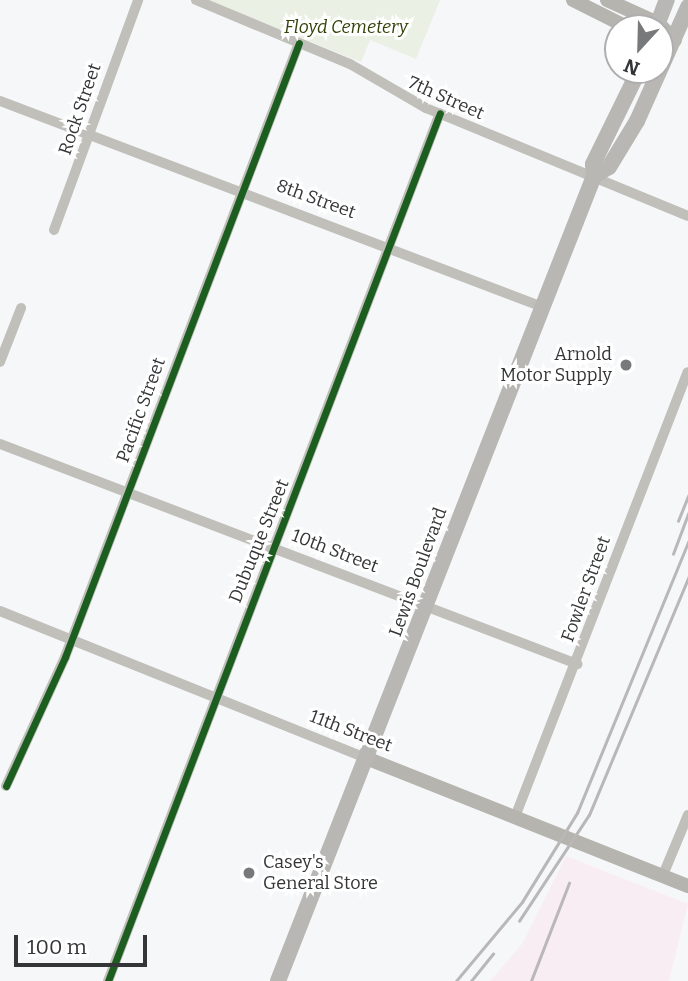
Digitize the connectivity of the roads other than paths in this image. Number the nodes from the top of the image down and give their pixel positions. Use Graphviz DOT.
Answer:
graph roads {
  1 [pos="138,0"];
  2 [pos="197,0"];
  3 [pos="573,0"];
  4 [pos="607,0"];
  5 [pos="688,7"];
  6 [pos="631,14"];
  7 [pos="604,16"];
  8 [pos="674,26"];
  9 [pos="299,43"];
  10 [pos="632,84"];
  11 [pos="650,84"];
  12 [pos="0,101"];
  13 [pos="439,113"];
  14 [pos="89,132"];
  15 [pos="594,176"];
  16 [pos="240,190"];
  17 [pos="688,216"];
  18 [pos="54,230"];
  19 [pos="391,246"];
  20 [pos="540,306"];
  21 [pos="21,308"];
  22 [pos="0,362"];
  23 [pos="688,372"];
  24 [pos="0,444"];
  25 [pos="128,491"];
  26 [pos="272,546"];
  27 [pos="426,606"];
  28 [pos="0,611"];
  29 [pos="71,638"];
  30 [pos="577,664"];
  31 [pos="214,697"];
  32 [pos="366,758"];
  33 [pos="6,786"];
  34 [pos="688,815"];
  35 [pos="515,817"];
  36 [pos="663,875"];
  37 [pos="688,886"];
  38 [pos="108,981"];
  39 [pos="278,981"];
  1 -- 14 [label="street, Rock Street"];
  2 -- 9 [label="street, 7th Street"];
  3 -- 7 [label="main road"];
  4 -- 6 [label="main road"];
  5 -- 8 [label="main road, Lewis Boulevard"];
  9 -- 13 [label="street, 7th Street"];
  9 -- 16 [label="street, Pacific Street"];
  10 -- 15 [label="main road, Lewis Boulevard"];
  11 -- 15 [label="main road, Lewis Boulevard"];
  12 -- 14 [label="street, 8th Street"];
  13 -- 15 [label="street, 7th Street"];
  13 -- 19 [label="street, Dubuque Street"];
  14 -- 16 [label="street, 8th Street"];
  14 -- 18 [label="street, Rock Street"];
  15 -- 17 [label="street, 7th Street"];
  15 -- 20 [label="main road, Lewis Boulevard"];
  16 -- 19 [label="street, 8th Street"];
  16 -- 25 [label="street, Pacific Street"];
  19 -- 20 [label="street, 8th Street"];
  19 -- 26 [label="street, Dubuque Street"];
  20 -- 27 [label="main road, Lewis Boulevard"];
  21 -- 22 [label="street"];
  23 -- 30 [label="street, Fowler Street"];
  24 -- 25 [label="street, 10th Street"];
  25 -- 26 [label="street, 10th Street"];
  25 -- 29 [label="street, Pacific Street"];
  26 -- 27 [label="street, 10th Street"];
  26 -- 31 [label="street, Dubuque Street"];
  27 -- 30 [label="street, 10th Street"];
  27 -- 32 [label="main road, Lewis Boulevard"];
  28 -- 29 [label="street, 11th Street"];
  29 -- 31 [label="street, 11th Street"];
  29 -- 33 [label="street, Pacific Street"];
  30 -- 35 [label="street, Fowler Street"];
  31 -- 32 [label="street, 11th Street"];
  31 -- 38 [label="street, Dubuque Street"];
  32 -- 35 [label="main road, 11th Street"];
  32 -- 39 [label="main road, Lewis Boulevard"];
  34 -- 36 [label="street"];
  35 -- 36 [label="main road, 11th Street"];
  36 -- 37 [label="main road, 11th Street"];
}
